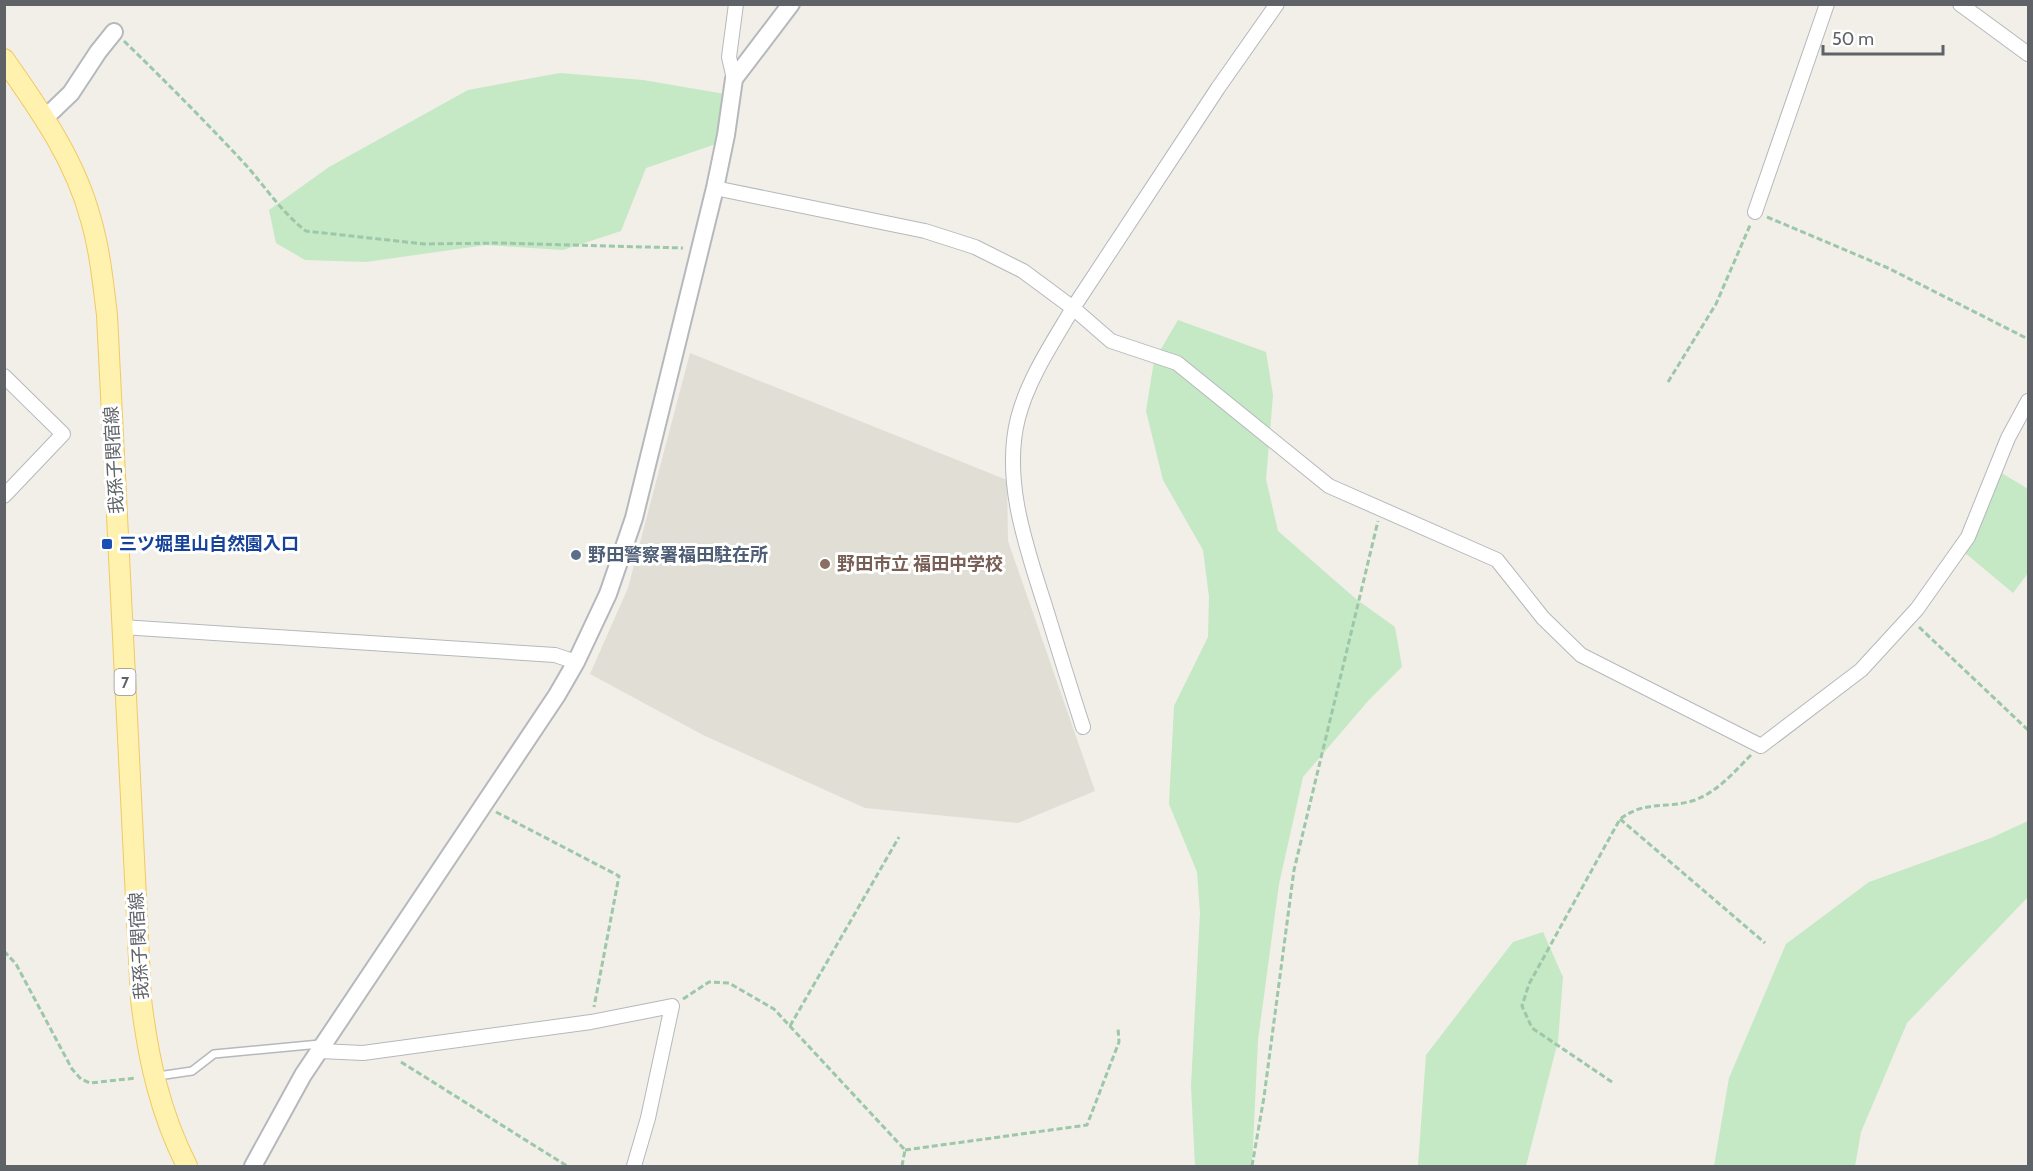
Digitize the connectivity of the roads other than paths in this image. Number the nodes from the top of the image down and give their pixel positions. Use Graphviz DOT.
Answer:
graph roads {
  1 [pos="736,4"];
  2 [pos="791,4"];
  3 [pos="1277,4"];
  4 [pos="1827,4"];
  5 [pos="1960,4"];
  6 [pos="114,32"];
  7 [pos="2028,54"];
  8 [pos="5,59"];
  9 [pos="734,79"];
  10 [pos="45,118"];
  11 [pos="715,188"];
  12 [pos="1755,212"];
  13 [pos="1073,308"];
  14 [pos="4,376"];
  15 [pos="2028,400"];
  16 [pos="4,496"];
  17 [pos="122,627"];
  18 [pos="576,662"];
  19 [pos="1083,727"];
  20 [pos="323,1047"];
  21 [pos="153,1077"];
  22 [pos="187,1167"];
  23 [pos="253,1167"];
  24 [pos="634,1167"];
  1 -- 9 [label="street"];
  2 -- 9 [label="street"];
  3 -- 13 [label="street"];
  4 -- 12 [label="street"];
  5 -- 7 [label="street"];
  6 -- 10 [label="street"];
  8 -- 10 [label="main road, 我孫子関宿線 / 7"];
  9 -- 11 [label="street"];
  10 -- 17 [label="main road, 我孫子関宿線 / 7"];
  11 -- 13 [label="street"];
  11 -- 18 [label="street"];
  13 -- 15 [label="street"];
  13 -- 19 [label="street"];
  14 -- 16 [label="street"];
  17 -- 18 [label="street"];
  17 -- 21 [label="main road, 我孫子関宿線 / 7"];
  18 -- 20 [label="street"];
  20 -- 21 [label="lane"];
  20 -- 23 [label="street"];
  20 -- 24 [label="street"];
  21 -- 22 [label="main road, 我孫子関宿線 / 7"];
}
